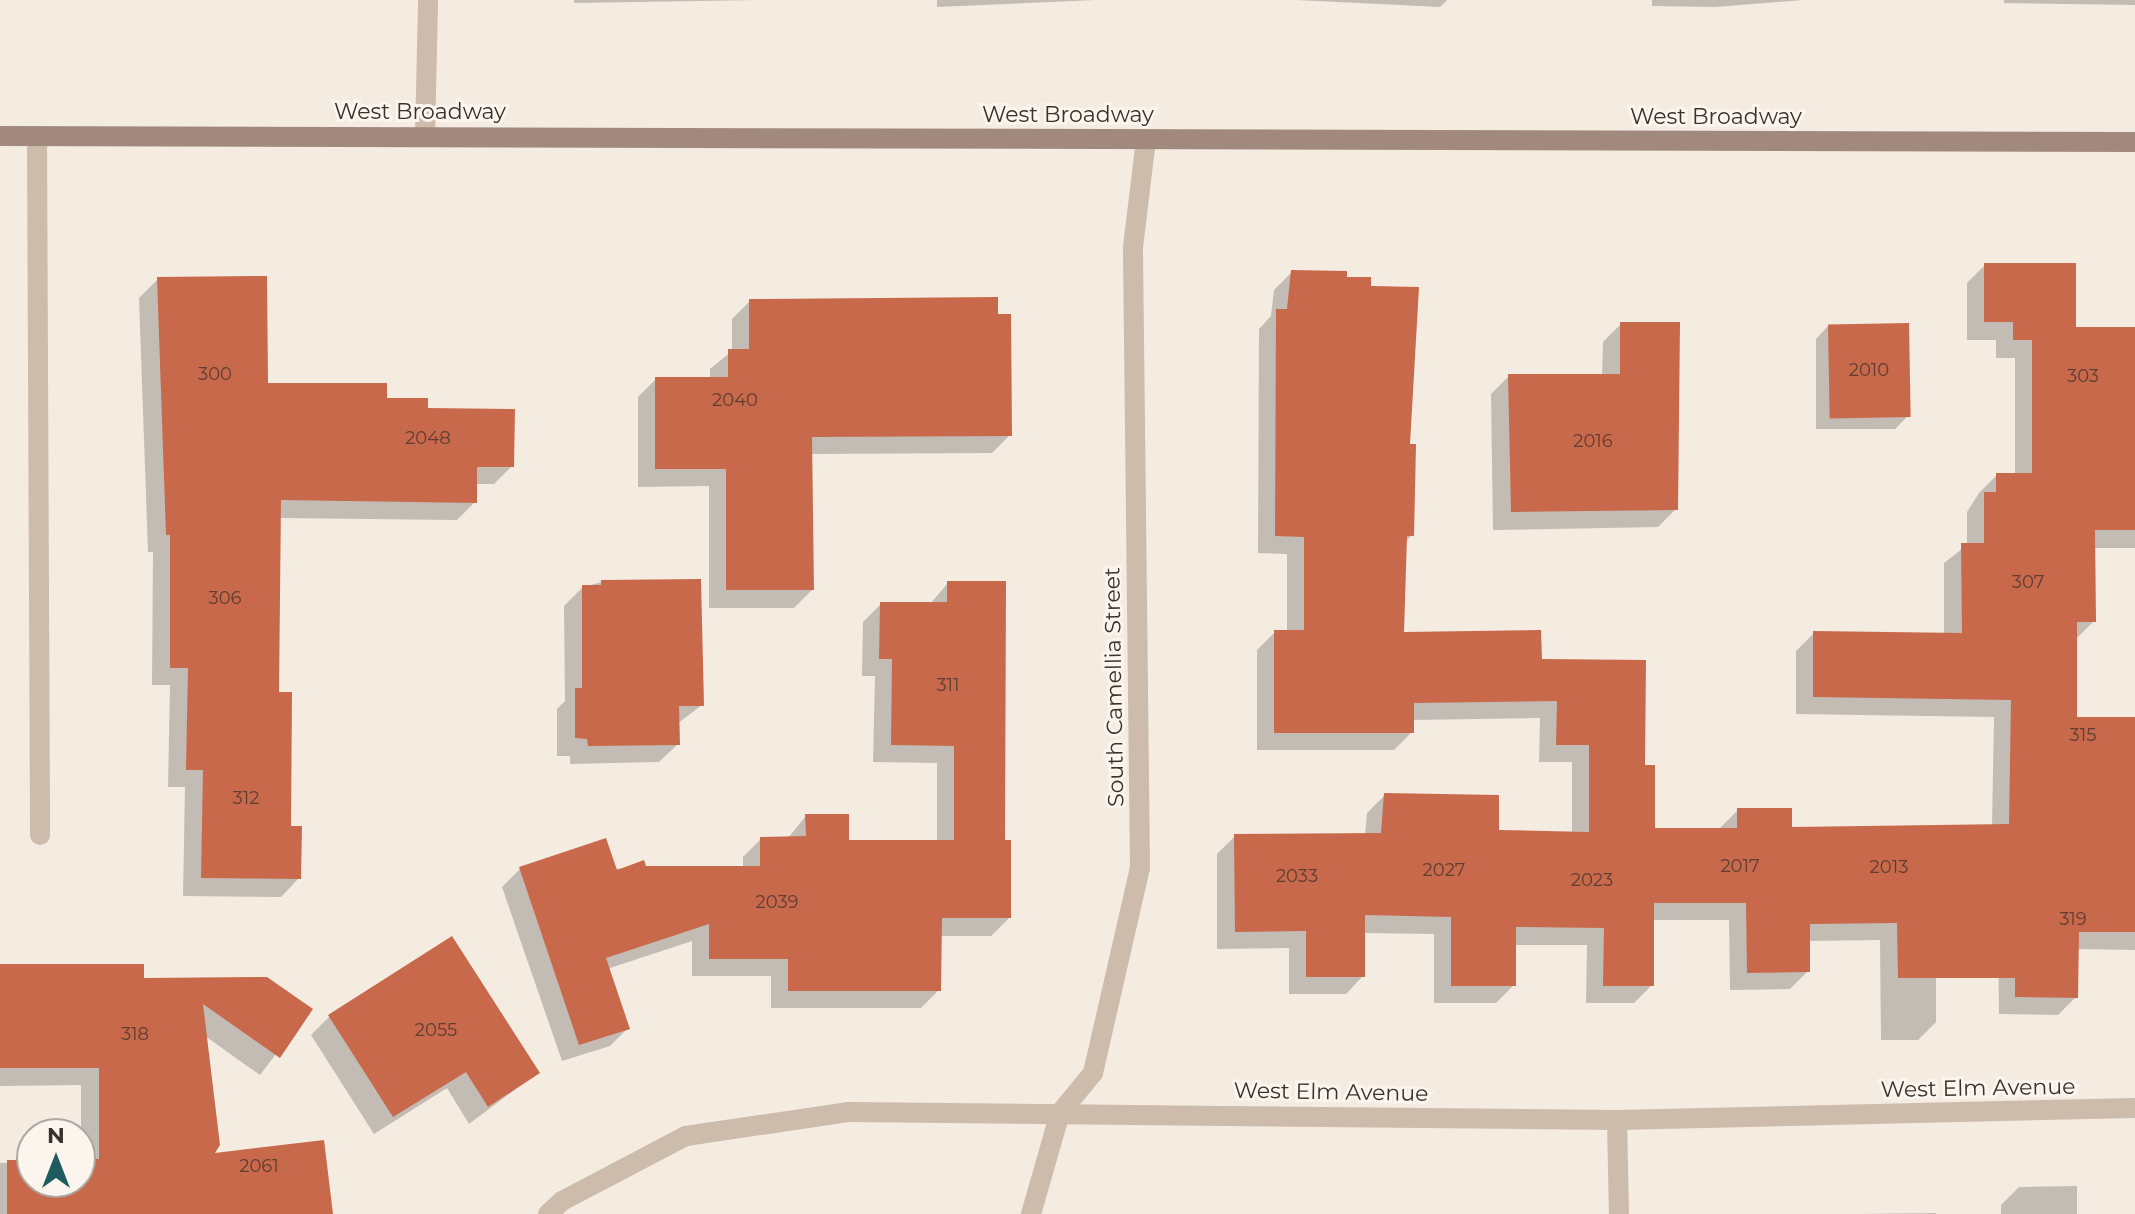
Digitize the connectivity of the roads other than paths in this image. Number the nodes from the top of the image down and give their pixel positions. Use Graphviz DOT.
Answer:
graph roads {
  1 [pos="428,0"];
  2 [pos="0,136"];
  3 [pos="37,136"];
  4 [pos="425,136"];
  5 [pos="1146,140"];
  6 [pos="2135,142"];
  7 [pos="40,835"];
  8 [pos="2135,1108"];
  9 [pos="1060,1113"];
  10 [pos="1617,1120"];
  11 [pos="548,1214"];
  12 [pos="1031,1214"];
  13 [pos="1619,1214"];
  1 -- 4 [label="street"];
  2 -- 3 [label="main road, West Broadway"];
  3 -- 4 [label="main road, West Broadway"];
  3 -- 7 [label="street"];
  4 -- 5 [label="main road, West Broadway"];
  5 -- 6 [label="main road, West Broadway"];
  5 -- 9 [label="street, South Camellia Street"];
  8 -- 10 [label="street, West Elm Avenue"];
  9 -- 10 [label="street, West Elm Avenue"];
  9 -- 11 [label="street, West Elm Avenue"];
  9 -- 12 [label="street, South Camellia Street"];
  10 -- 13 [label="street"];
}
